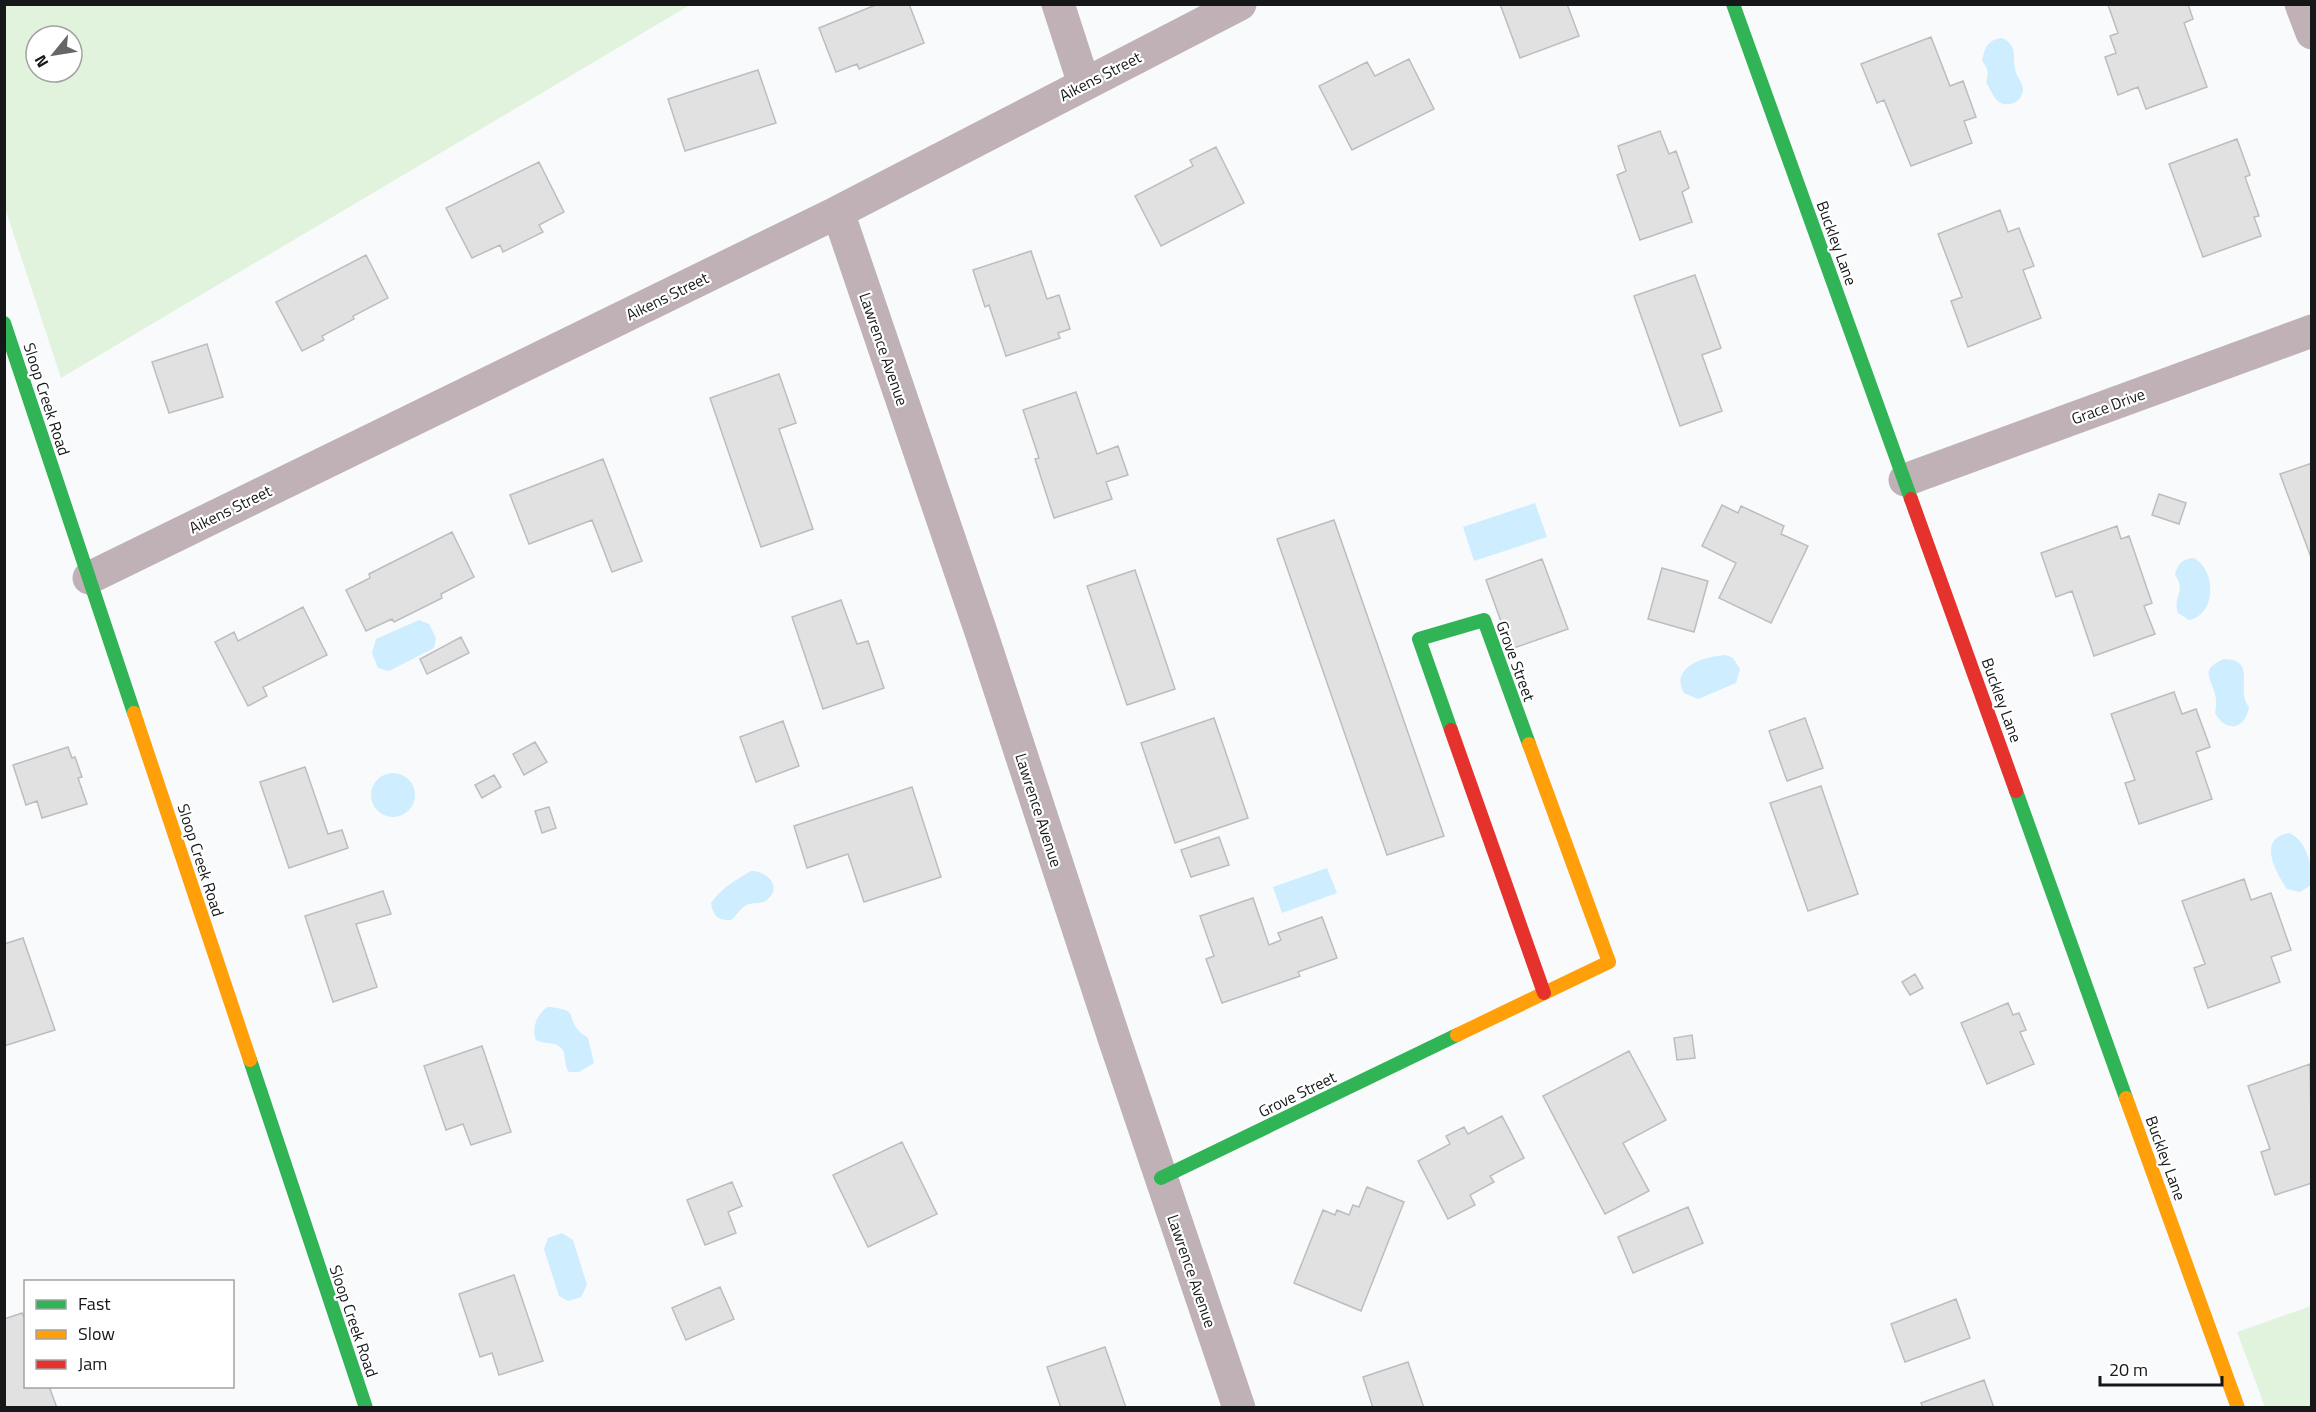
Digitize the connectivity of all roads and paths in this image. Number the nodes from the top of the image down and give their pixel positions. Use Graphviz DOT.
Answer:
graph roads {
  1 [pos="1058,4"];
  2 [pos="1240,4"];
  3 [pos="1733,4"];
  4 [pos="2301,4"];
  5 [pos="2312,33"];
  6 [pos="1084,84"];
  7 [pos="838,212"];
  8 [pos="4,323"];
  9 [pos="2312,331"];
  10 [pos="1905,480"];
  11 [pos="89,578"];
  12 [pos="1544,993"];
  13 [pos="1161,1178"];
  14 [pos="366,1407"];
  15 [pos="1239,1407"];
  16 [pos="2238,1407"];
  1 -- 6 [label="street"];
  2 -- 6 [label="street, Aikens Street"];
  3 -- 10 [label="street, Buckley Lane"];
  4 -- 5 [label="street"];
  6 -- 7 [label="street, Aikens Street"];
  7 -- 11 [label="street, Aikens Street"];
  7 -- 13 [label="street, Lawrence Avenue"];
  8 -- 11 [label="street, Sloop Creek Road"];
  9 -- 10 [label="street, Grace Drive"];
  10 -- 16 [label="street, Buckley Lane"];
  11 -- 14 [label="street, Sloop Creek Road"];
  12 -- 12 [label="street, Grove Street"];
  12 -- 13 [label="street, Grove Street"];
  13 -- 15 [label="street, Lawrence Avenue"];
}
